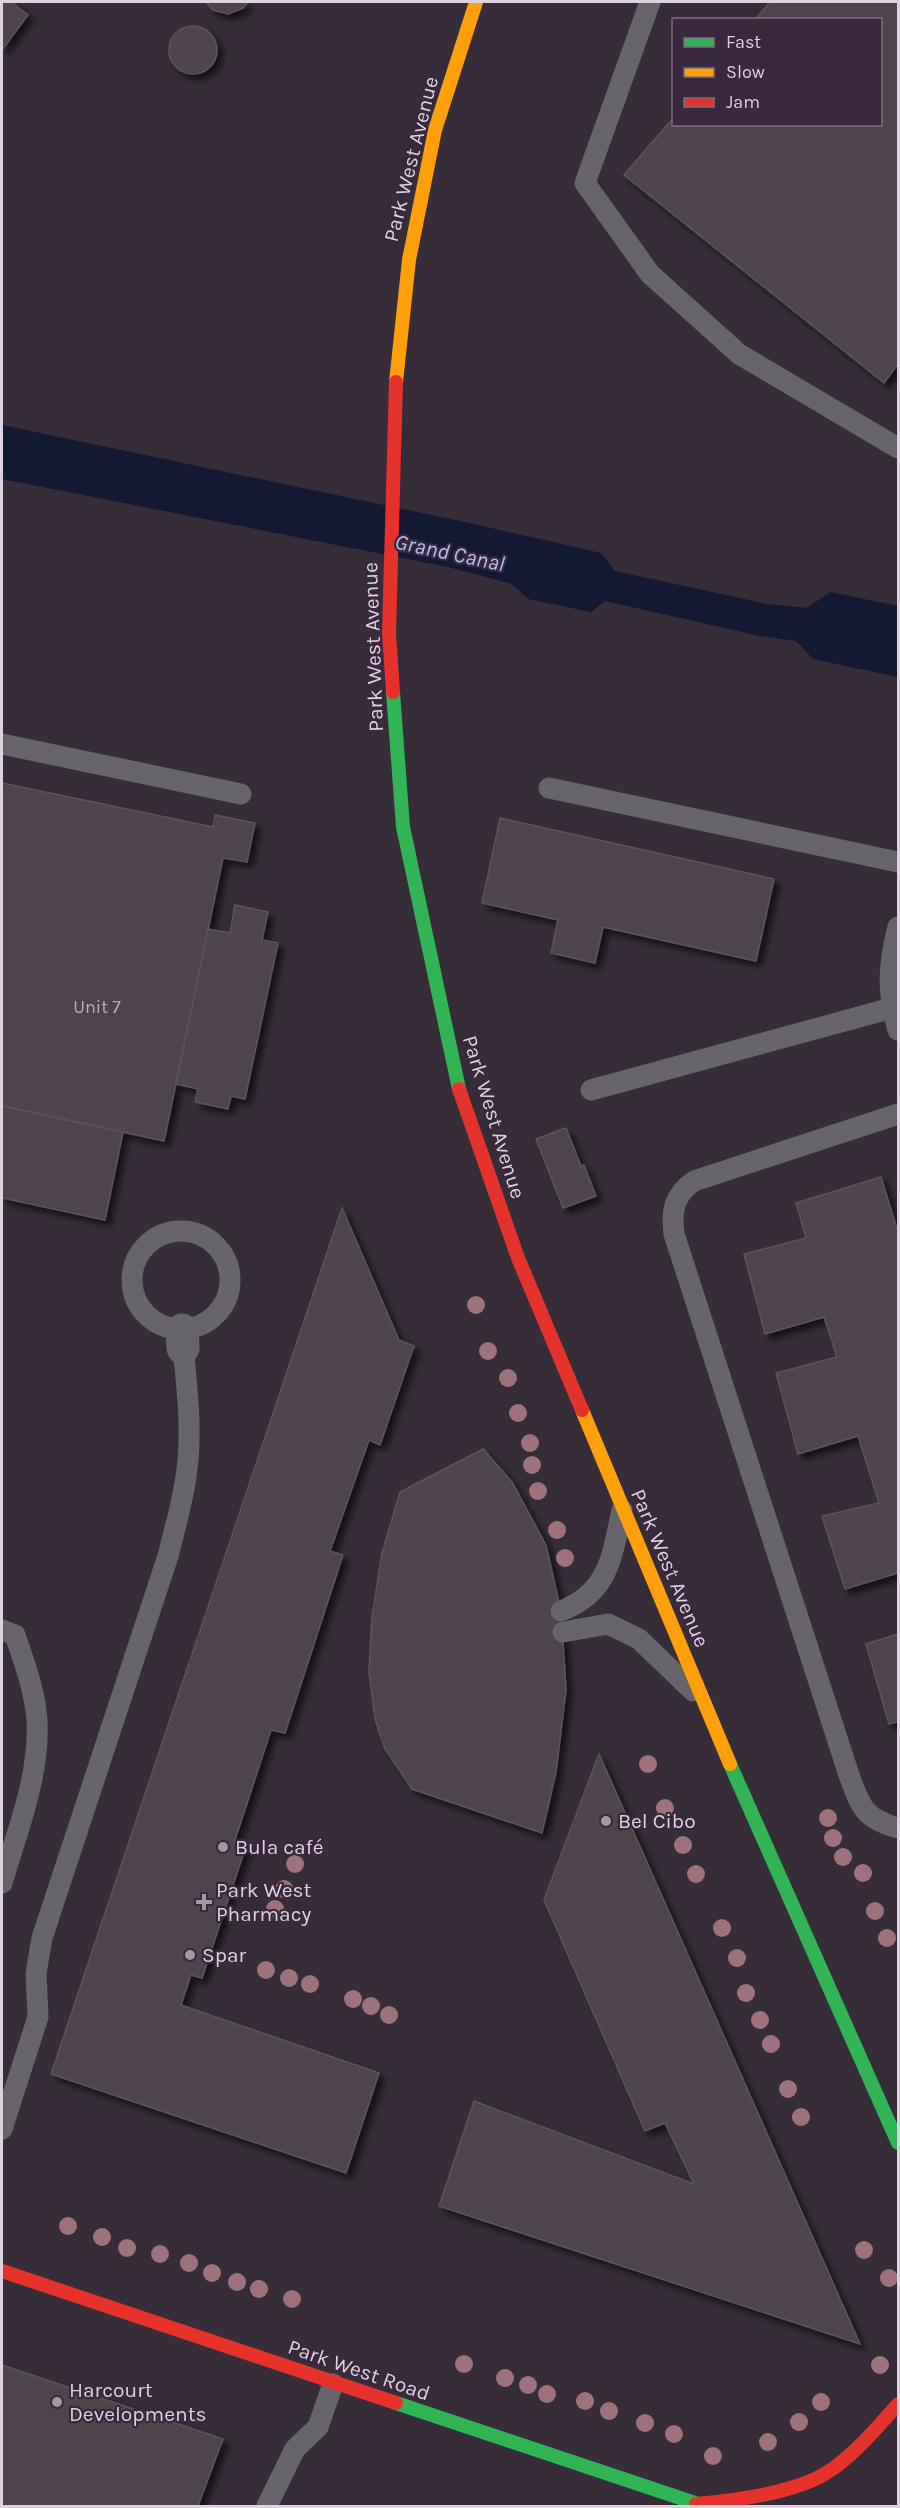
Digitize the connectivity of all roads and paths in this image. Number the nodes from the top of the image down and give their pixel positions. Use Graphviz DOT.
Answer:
graph roads {
  1 [pos="476,2"];
  2 [pos="650,2"];
  3 [pos="898,448"];
  4 [pos="2,744"];
  5 [pos="549,788"];
  6 [pos="241,794"];
  7 [pos="898,862"];
  8 [pos="898,927"];
  9 [pos="892,1008"];
  10 [pos="898,1030"];
  11 [pos="591,1090"];
  12 [pos="898,1114"];
  13 [pos="182,1339"];
  14 [pos="622,1509"];
  15 [pos="2,1630"];
  16 [pos="702,1699"];
  17 [pos="898,1828"];
  18 [pos="2,1883"];
  19 [pos="2,2129"];
  20 [pos="898,2143"];
  21 [pos="2,2271"];
  22 [pos="333,2384"];
  23 [pos="898,2404"];
  24 [pos="700,2505"];
  25 [pos="267,2506"];
  1 -- 14 [label="street, Park West Avenue"];
  2 -- 3 [label="lane"];
  4 -- 6 [label="lane"];
  5 -- 7 [label="lane"];
  8 -- 9 [label="lane"];
  9 -- 10 [label="lane"];
  9 -- 11 [label="lane"];
  12 -- 17 [label="lane"];
  13 -- 13 [label="lane"];
  13 -- 19 [label="lane"];
  14 -- 16 [label="street, Park West Avenue"];
  14 -- 16 [label="lane"];
  15 -- 18 [label="lane"];
  16 -- 20 [label="street, Park West Avenue"];
  21 -- 22 [label="street, Park West Road"];
  22 -- 24 [label="street, Park West Road"];
  22 -- 25 [label="lane"];
  23 -- 24 [label="street"];
}
